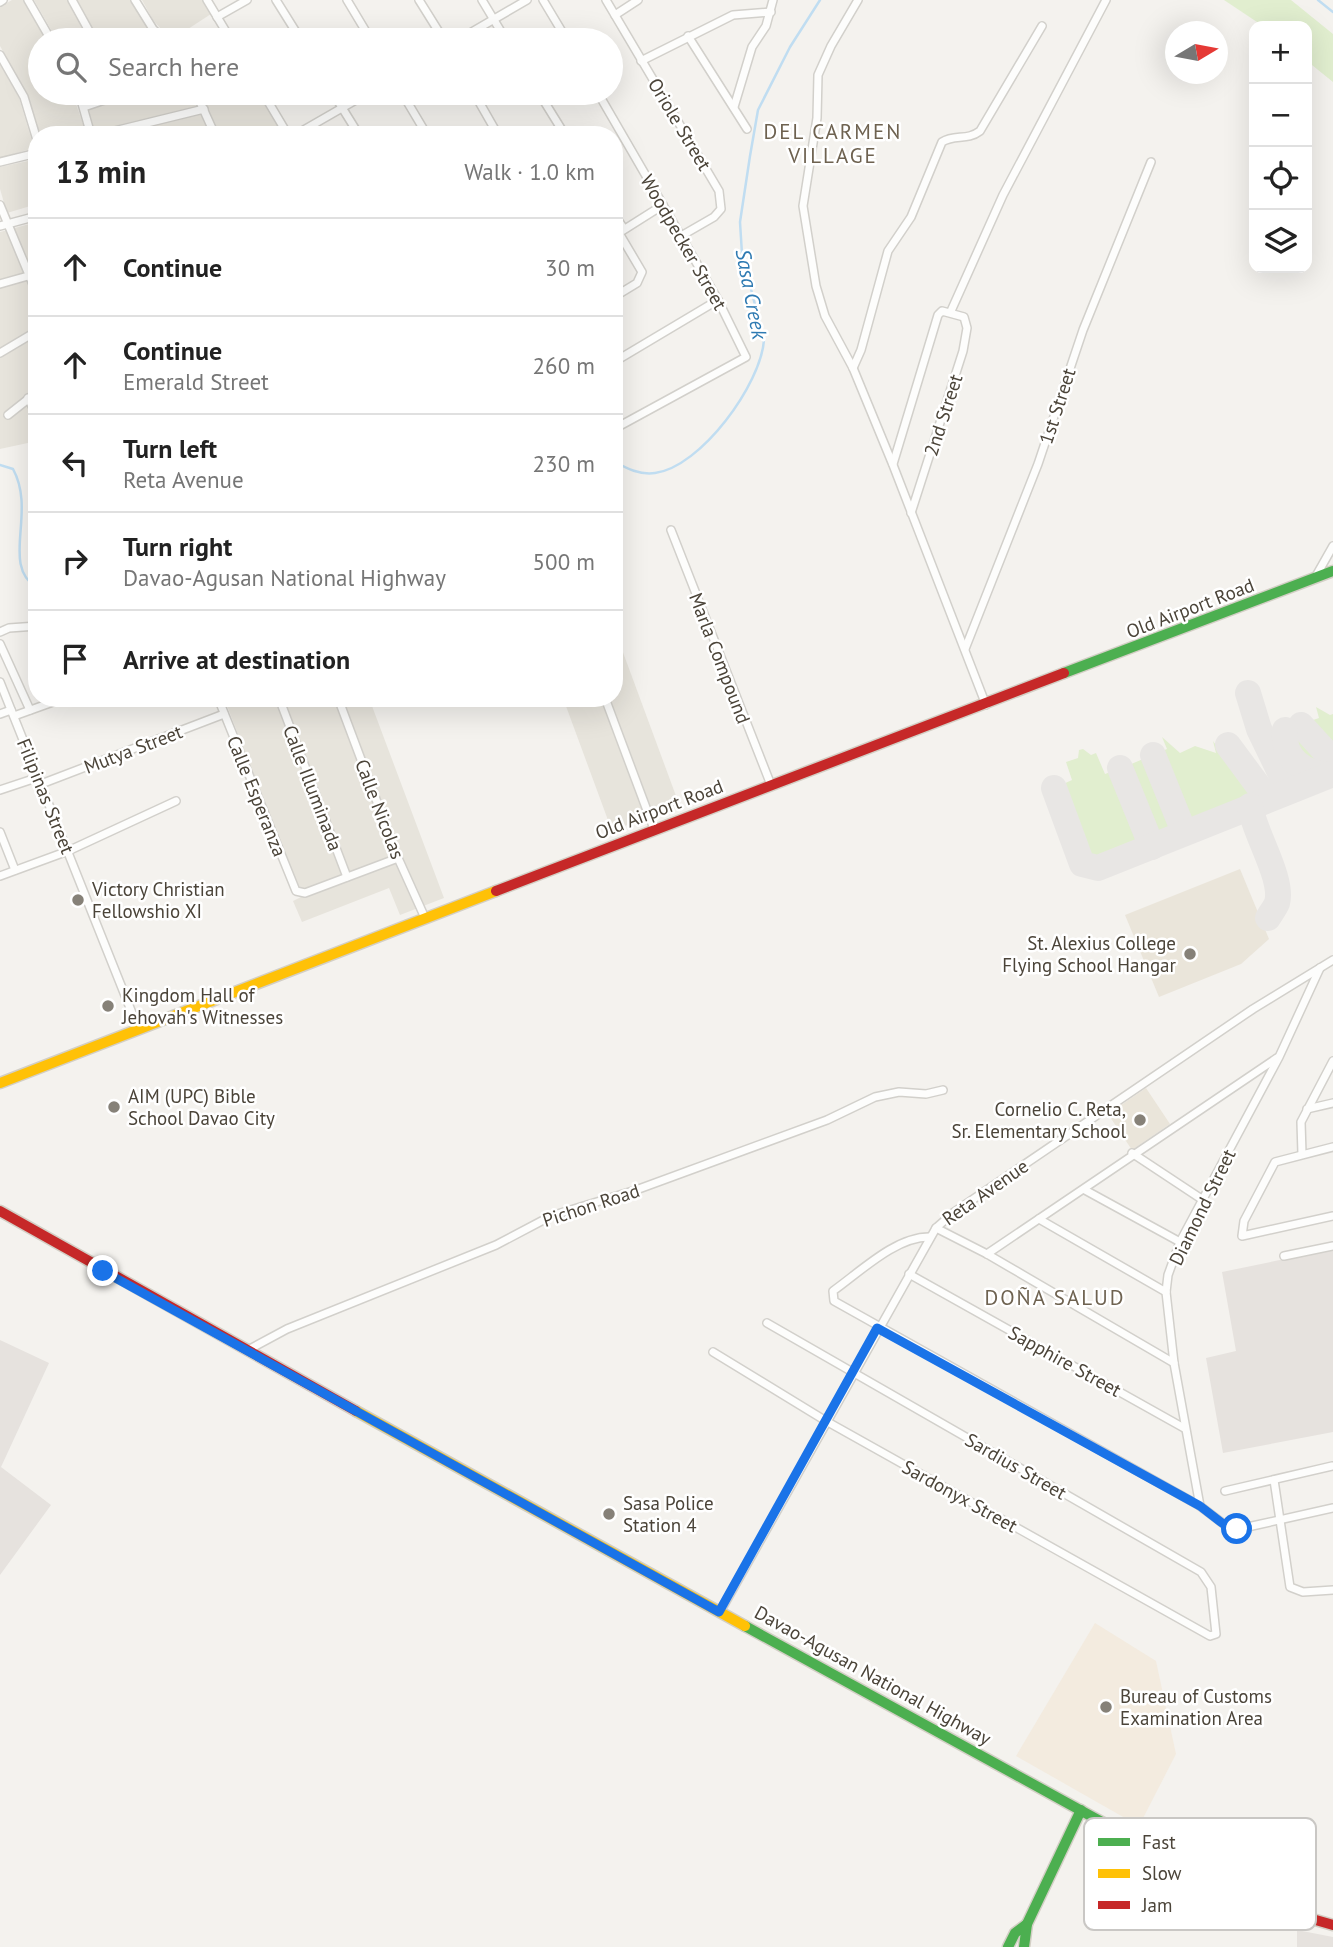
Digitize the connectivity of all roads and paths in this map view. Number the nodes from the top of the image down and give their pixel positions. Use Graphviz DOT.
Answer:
graph roads {
  1 [pos="28,0"];
  2 [pos="72,0"];
  3 [pos="135,0"];
  4 [pos="207,0"];
  5 [pos="247,0"];
  6 [pos="276,0"];
  7 [pos="347,0"];
  8 [pos="419,0"];
  9 [pos="482,0"];
  10 [pos="527,0"];
  11 [pos="543,0"];
  12 [pos="606,0"];
  13 [pos="638,0"];
  14 [pos="773,0"];
  15 [pos="858,0"];
  16 [pos="1106,0"];
  17 [pos="771,12"];
  18 [pos="615,15"];
  19 [pos="217,18"];
  20 [pos="494,20"];
  21 [pos="1042,26"];
  22 [pos="44,28"];
  23 [pos="87,28"];
  24 [pos="153,28"];
  25 [pos="223,28"];
  26 [pos="294,28"];
  27 [pos="364,28"];
  28 [pos="436,28"];
  29 [pos="480,28"];
  30 [pos="499,28"];
  31 [pos="560,28"];
  32 [pos="622,28"];
  33 [pos="623,29"];
  34 [pos="688,36"];
  35 [pos="0,55"];
  36 [pos="641,61"];
  37 [pos="90,105"];
  38 [pos="202,105"];
  39 [pos="270,105"];
  40 [pos="340,105"];
  41 [pos="347,105"];
  42 [pos="409,105"];
  43 [pos="481,105"];
  44 [pos="546,105"];
  45 [pos="605,105"];
  46 [pos="84,107"];
  47 [pos="734,107"];
  48 [pos="342,108"];
  49 [pos="204,110"];
  50 [pos="33,126"];
  51 [pos="89,126"];
  52 [pos="136,126"];
  53 [pos="211,126"];
  54 [pos="283,126"];
  55 [pos="311,126"];
  56 [pos="353,126"];
  57 [pos="422,126"];
  58 [pos="493,126"];
  59 [pos="559,126"];
  60 [pos="617,126"];
  61 [pos="747,130"];
  62 [pos="623,136"];
  63 [pos="28,155"];
  64 [pos="0,162"];
  65 [pos="1151,162"];
  66 [pos="0,205"];
  67 [pos="663,205"];
  68 [pos="28,218"];
  69 [pos="3,225"];
  70 [pos="623,230"];
  71 [pos="681,236"];
  72 [pos="623,240"];
  73 [pos="28,276"];
  74 [pos="0,284"];
  75 [pos="623,291"];
  76 [pos="718,300"];
  77 [pos="951,311"];
  78 [pos="28,336"];
  79 [pos="0,353"];
  80 [pos="623,357"];
  81 [pos="853,368"];
  82 [pos="28,398"];
  83 [pos="8,415"];
  84 [pos="623,425"];
  85 [pos="893,465"];
  86 [pos="911,513"];
  87 [pos="671,530"];
  88 [pos="1333,546"];
  89 [pos="1333,571"];
  90 [pos="1315,579"];
  91 [pos="28,627"];
  92 [pos="0,632"];
  93 [pos="0,643"];
  94 [pos="965,649"];
  95 [pos="0,682"];
  96 [pos="986,705"];
  97 [pos="28,706"];
  98 [pos="29,707"];
  99 [pos="38,707"];
  100 [pos="221,707"];
  101 [pos="282,707"];
  102 [pos="341,707"];
  103 [pos="608,707"];
  104 [pos="30,710"];
  105 [pos="12,713"];
  106 [pos="0,714"];
  107 [pos="224,714"];
  108 [pos="40,780"];
  109 [pos="771,785"];
  110 [pos="0,790"];
  111 [pos="176,802"];
  112 [pos="654,830"];
  113 [pos="0,832"];
  114 [pos="68,851"];
  115 [pos="398,858"];
  116 [pos="15,870"];
  117 [pos="0,876"];
  118 [pos="347,877"];
  119 [pos="425,918"];
  120 [pos="1333,960"];
  121 [pos="1321,967"];
  122 [pos="138,1028"];
  123 [pos="1279,1057"];
  124 [pos="1333,1061"];
  125 [pos="0,1083"];
  126 [pos="943,1090"];
  127 [pos="1333,1103"];
  128 [pos="1307,1109"];
  129 [pos="1333,1147"];
  130 [pos="1132,1153"];
  131 [pos="1302,1154"];
  132 [pos="1085,1190"];
  133 [pos="1203,1200"];
  134 [pos="0,1212"];
  135 [pos="1333,1216"];
  136 [pos="1039,1219"];
  137 [pos="936,1228"];
  138 [pos="929,1237"];
  139 [pos="1180,1242"];
  140 [pos="1333,1246"];
  141 [pos="987,1254"];
  142 [pos="1284,1256"];
  143 [pos="909,1274"];
  144 [pos="1166,1292"];
  145 [pos="767,1323"];
  146 [pos="877,1328"];
  147 [pos="248,1350"];
  148 [pos="713,1352"];
  149 [pos="1174,1363"];
  150 [pos="853,1373"];
  151 [pos="826,1421"];
  152 [pos="1184,1428"];
  153 [pos="1332,1466"];
  154 [pos="1274,1480"];
  155 [pos="1225,1491"];
  156 [pos="1200,1506"];
  157 [pos="1333,1508"];
  158 [pos="1278,1518"];
  159 [pos="1333,1590"];
  160 [pos="719,1612"];
  161 [pos="1210,1636"];
  162 [pos="1082,1810"];
  163 [pos="1097,1818"];
  164 [pos="1316,1920"];
  165 [pos="1027,1924"];
  166 [pos="1333,1925"];
  167 [pos="1008,1947"];
  168 [pos="1024,1947"];
  1 -- 22 [label="street"];
  2 -- 23 [label="street"];
  3 -- 24 [label="street"];
  4 -- 19 [label="street"];
  5 -- 19 [label="street"];
  6 -- 26 [label="street"];
  7 -- 27 [label="street"];
  8 -- 28 [label="street"];
  9 -- 20 [label="street"];
  10 -- 20 [label="street"];
  11 -- 31 [label="street"];
  12 -- 18 [label="street, Oriole Street"];
  13 -- 18 [label="street"];
  14 -- 17 [label="street"];
  15 -- 81 [label="street"];
  16 -- 77 [label="street"];
  17 -- 34 [label="street"];
  17 -- 47 [label="street"];
  18 -- 32 [label="street, Oriole Street"];
  19 -- 25 [label="street"];
  20 -- 29 [label="street"];
  20 -- 30 [label="street"];
  21 -- 81 [label="street"];
  33 -- 36 [label="street, Oriole Street"];
  34 -- 36 [label="street"];
  34 -- 47 [label="street"];
  35 -- 50 [label="street"];
  36 -- 71 [label="street, Oriole Street"];
  37 -- 46 [label="street"];
  38 -- 49 [label="street"];
  39 -- 54 [label="street"];
  40 -- 48 [label="street"];
  41 -- 48 [label="street"];
  42 -- 57 [label="street"];
  43 -- 58 [label="street"];
  44 -- 59 [label="street"];
  45 -- 60 [label="street, Woodpecker Street"];
  46 -- 51 [label="street"];
  47 -- 61 [label="street"];
  48 -- 55 [label="street"];
  48 -- 56 [label="street"];
  49 -- 52 [label="street"];
  49 -- 53 [label="street"];
  62 -- 67 [label="street, Woodpecker Street"];
  63 -- 64 [label="street"];
  65 -- 94 [label="street, 1st Street"];
  66 -- 69 [label="street"];
  67 -- 70 [label="street"];
  67 -- 71 [label="street, Woodpecker Street"];
  68 -- 69 [label="street"];
  69 -- 73 [label="street"];
  71 -- 76 [label="street, Woodpecker Street"];
  72 -- 75 [label="street"];
  73 -- 74 [label="street"];
  76 -- 80 [label="street"];
  76 -- 84 [label="street, Woodpecker Street"];
  77 -- 85 [label="street"];
  77 -- 86 [label="street, 2nd Street"];
  78 -- 79 [label="street"];
  81 -- 85 [label="street"];
  82 -- 83 [label="street"];
  85 -- 86 [label="street"];
  86 -- 94 [label="street"];
  87 -- 109 [label="street, Marla Compound"];
  88 -- 90 [label="street"];
  89 -- 90 [label="street, Old Airport Road"];
  90 -- 96 [label="street, Old Airport Road"];
  91 -- 92 [label="street"];
  93 -- 97 [label="street"];
  94 -- 96 [label="street"];
  95 -- 105 [label="street, Filipinas Street"];
  96 -- 109 [label="street, Old Airport Road"];
  98 -- 104 [label="street"];
  99 -- 104 [label="street"];
  100 -- 107 [label="street, Calle Esperanza"];
  101 -- 118 [label="street, Calle Illuminada"];
  102 -- 115 [label="street, Calle Nicolas"];
  103 -- 112 [label="street"];
  104 -- 105 [label="street"];
  105 -- 106 [label="street"];
  105 -- 108 [label="street, Filipinas Street"];
  107 -- 108 [label="street, Mutya Street"];
  107 -- 118 [label="street, Calle Esperanza"];
  108 -- 110 [label="street, Mutya Street"];
  108 -- 114 [label="street, Filipinas Street"];
  109 -- 112 [label="street, Old Airport Road"];
  111 -- 114 [label="street"];
  112 -- 119 [label="street, Old Airport Road"];
  113 -- 116 [label="street"];
  114 -- 116 [label="street"];
  114 -- 122 [label="street, Filipinas Street"];
  115 -- 118 [label="street"];
  115 -- 119 [label="street, Calle Nicolas"];
  116 -- 117 [label="street"];
  119 -- 122 [label="street, Old Airport Road"];
  120 -- 121 [label="street, Reta Avenue"];
  121 -- 123 [label="street, Diamond Street"];
  121 -- 137 [label="street, Reta Avenue"];
  122 -- 125 [label="street, Old Airport Road"];
  123 -- 130 [label="street"];
  123 -- 133 [label="street, Diamond Street"];
  124 -- 128 [label="street"];
  126 -- 147 [label="street, Pichon Road"];
  127 -- 128 [label="street"];
  128 -- 131 [label="street"];
  129 -- 131 [label="street"];
  130 -- 132 [label="street"];
  130 -- 133 [label="street"];
  131 -- 135 [label="street"];
  132 -- 136 [label="street"];
  132 -- 139 [label="street"];
  133 -- 139 [label="street, Diamond Street"];
  134 -- 147 [label="street, Davao-Agusan National Highway"];
  136 -- 141 [label="street"];
  136 -- 144 [label="street"];
  137 -- 138 [label="street, Reta Avenue"];
  137 -- 141 [label="street"];
  138 -- 143 [label="street, Reta Avenue"];
  138 -- 146 [label="street"];
  139 -- 144 [label="street, Diamond Street"];
  140 -- 142 [label="street"];
  141 -- 149 [label="street"];
  143 -- 146 [label="street, Reta Avenue"];
  143 -- 152 [label="street, Sapphire Street"];
  144 -- 149 [label="street, Diamond Street"];
  145 -- 150 [label="street, Sardius Street"];
  146 -- 150 [label="street, Reta Avenue"];
  146 -- 156 [label="street"];
  147 -- 160 [label="street, Davao-Agusan National Highway"];
  148 -- 151 [label="street, Sardonyx Street"];
  149 -- 152 [label="street, Diamond Street"];
  150 -- 151 [label="street, Reta Avenue"];
  150 -- 161 [label="street, Sardius Street"];
  151 -- 160 [label="street, Reta Avenue"];
  151 -- 161 [label="street, Sardonyx Street"];
  152 -- 156 [label="street, Diamond Street"];
  153 -- 154 [label="street"];
  154 -- 155 [label="street"];
  154 -- 158 [label="street"];
  156 -- 158 [label="street"];
  157 -- 158 [label="street"];
  158 -- 159 [label="street"];
  160 -- 162 [label="street, Davao-Agusan National Highway"];
  162 -- 163 [label="street, Davao-Agusan National Highway"];
  162 -- 165 [label="street"];
  164 -- 166 [label="street, Davao-Agusan National Highway"];
  165 -- 167 [label="street"];
  165 -- 168 [label="street"];
}
